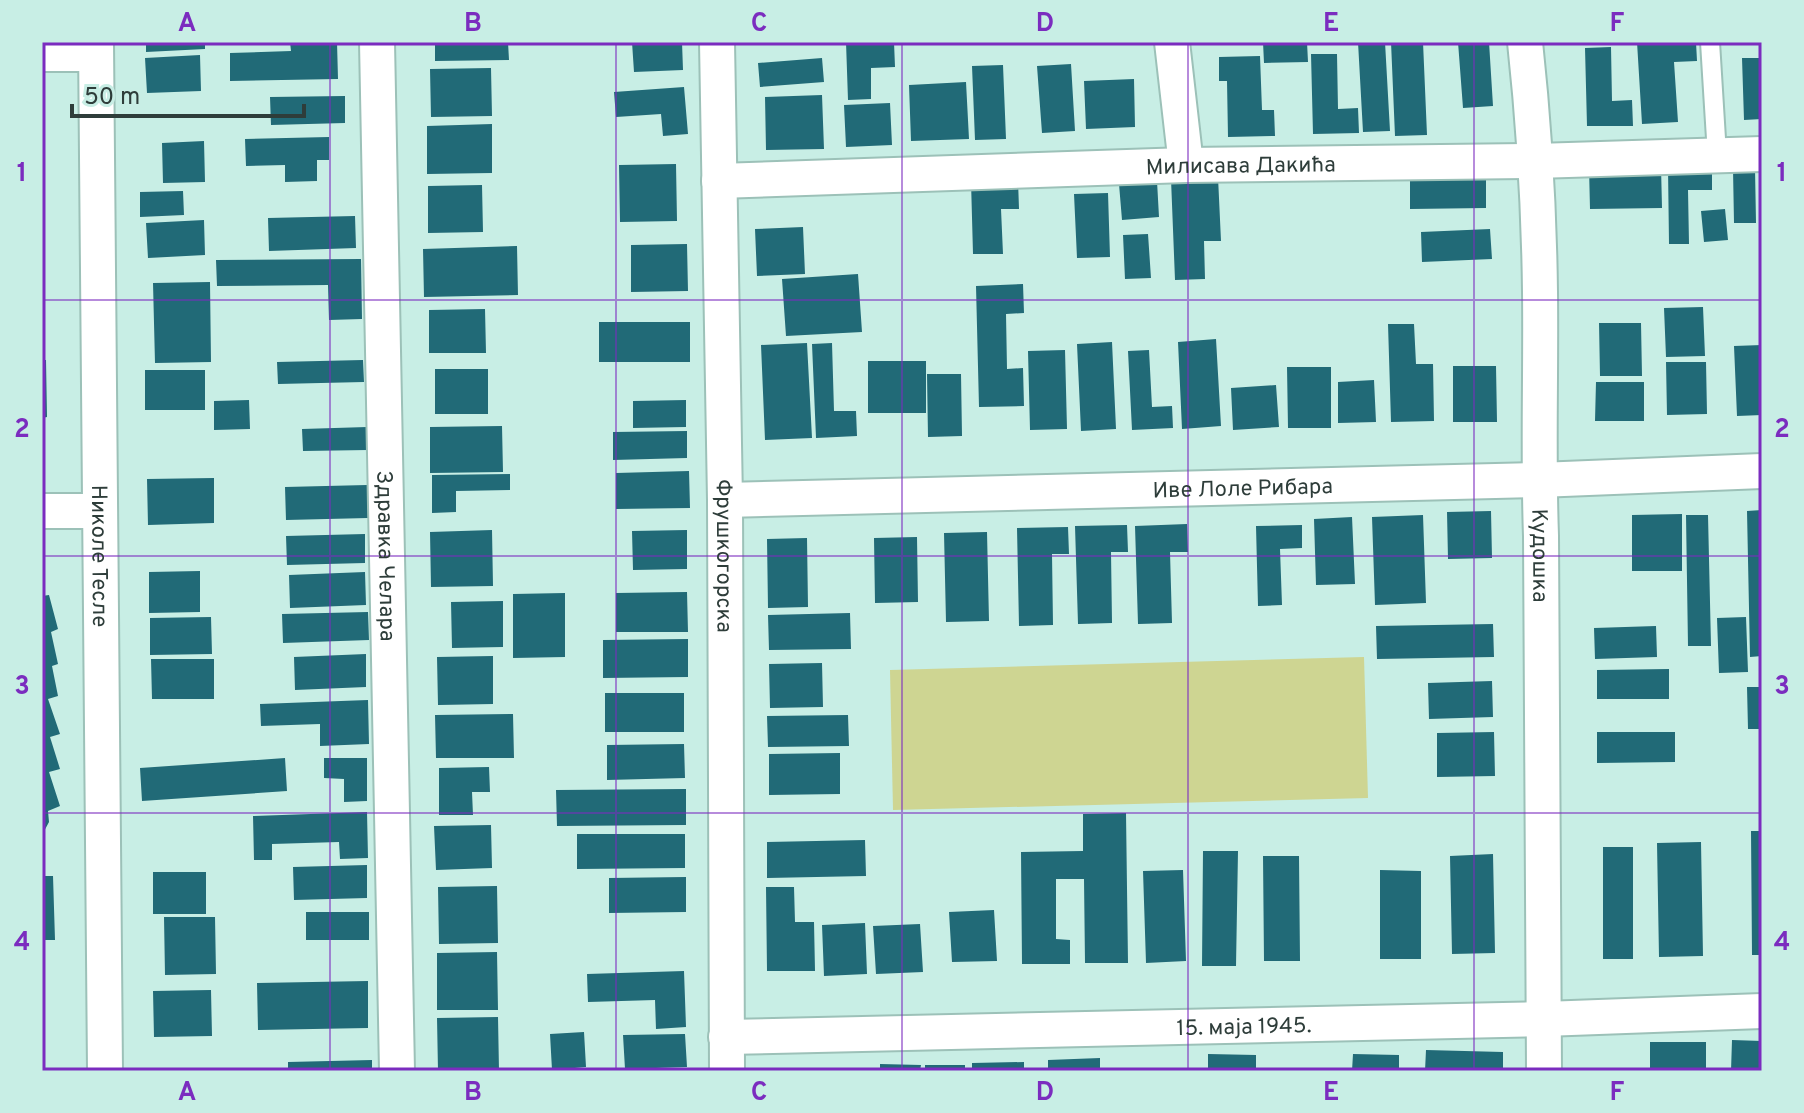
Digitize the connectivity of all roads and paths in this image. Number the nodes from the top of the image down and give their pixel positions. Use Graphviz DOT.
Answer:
graph roads {
  1 [pos="377,42"];
  2 [pos="717,42"];
  3 [pos="1172,42"];
  4 [pos="1525,42"];
  5 [pos="1710,42"];
  6 [pos="96,48"];
  7 [pos="42,54"];
  8 [pos="1762,154"];
  9 [pos="1717,155"];
  10 [pos="1536,161"];
  11 [pos="1186,165"];
  12 [pos="719,181"];
  13 [pos="1762,471"];
  14 [pos="1539,480"];
  15 [pos="725,500"];
  16 [pos="42,511"];
  17 [pos="100,511"];
  18 [pos="1762,1011"];
  19 [pos="1544,1019"];
  20 [pos="726,1037"];
  21 [pos="105,1071"];
  22 [pos="397,1071"];
  23 [pos="727,1071"];
  24 [pos="1544,1071"];
  1 -- 22 [label="street, Здравка Челара"];
  2 -- 12 [label="street, Фрушкогорска"];
  3 -- 11 [label="street"];
  4 -- 10 [label="street, Кудошка"];
  5 -- 9 [label="lane"];
  6 -- 7 [label="street"];
  6 -- 17 [label="street, Николе Тесле"];
  8 -- 9 [label="street, Милисава Дакића"];
  9 -- 10 [label="street, Милисава Дакића"];
  10 -- 11 [label="street, Милисава Дакића"];
  10 -- 14 [label="street, Кудошка"];
  11 -- 12 [label="street, Милисава Дакића"];
  12 -- 15 [label="street, Фрушкогорска"];
  13 -- 14 [label="street, Иве Лоле Рибара"];
  14 -- 15 [label="street, Иве Лоле Рибара"];
  14 -- 19 [label="street, Кудошка"];
  15 -- 20 [label="street, Фрушкогорска"];
  16 -- 17 [label="street"];
  17 -- 21 [label="street, Николе Тесле"];
  18 -- 19 [label="street, 15. маја 1945."];
  19 -- 20 [label="street, 15. маја 1945."];
  19 -- 24 [label="street, Кудошка"];
  20 -- 23 [label="street, Фрушкогорска"];
}
